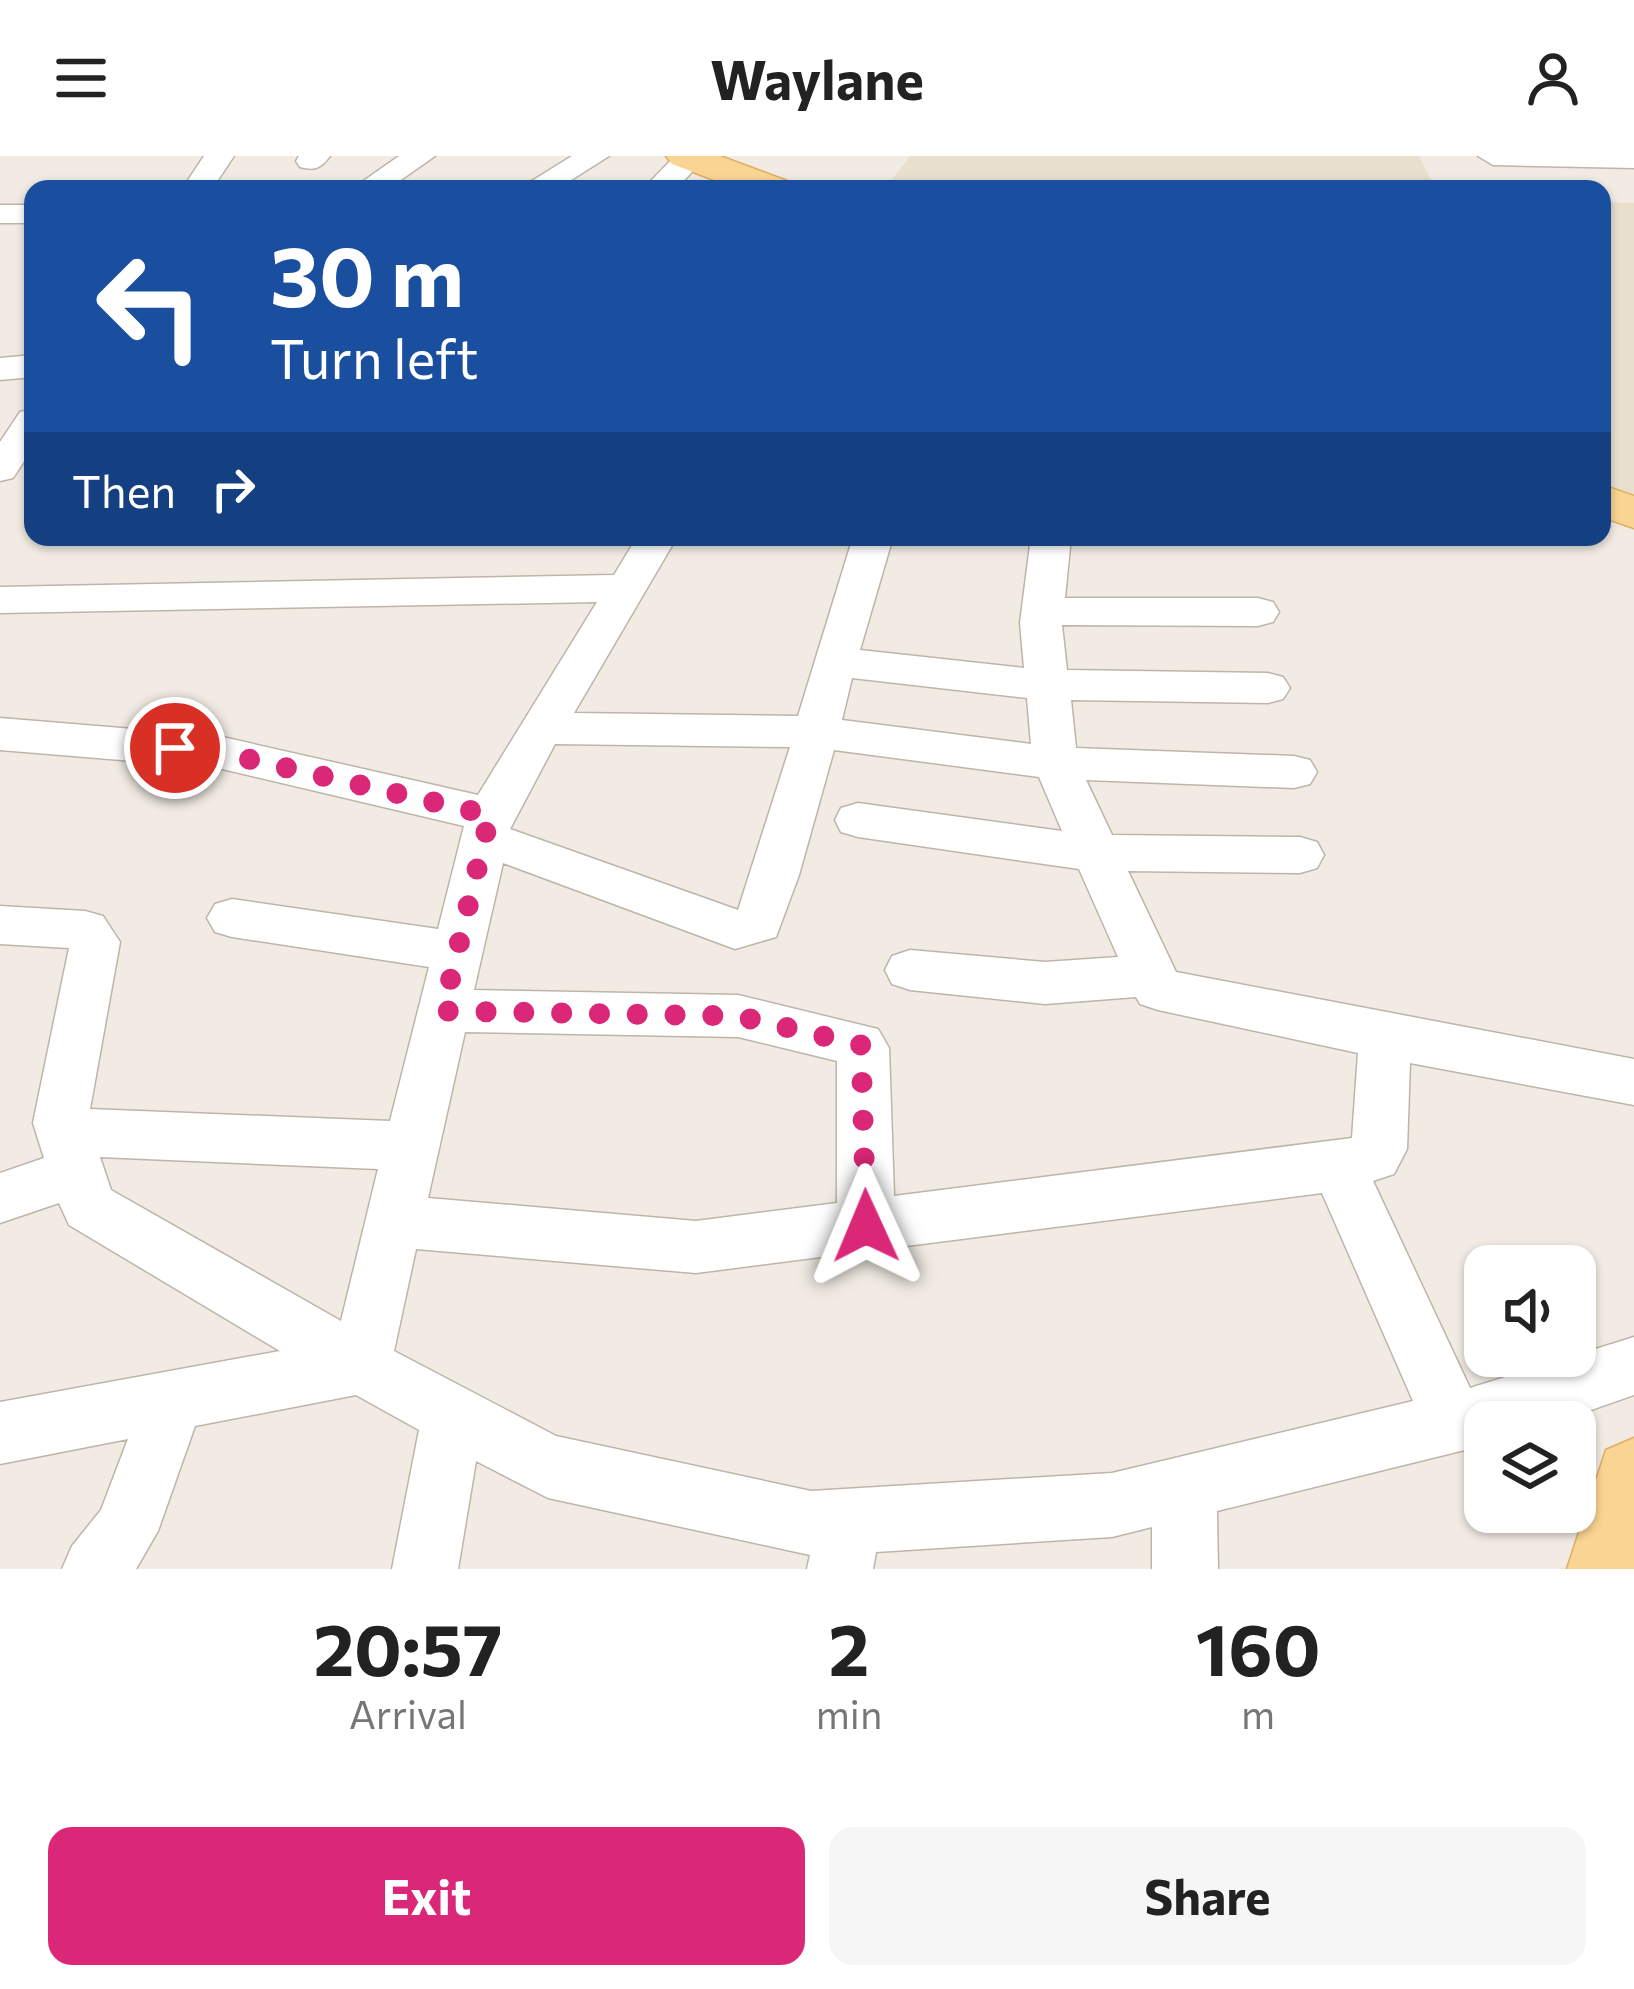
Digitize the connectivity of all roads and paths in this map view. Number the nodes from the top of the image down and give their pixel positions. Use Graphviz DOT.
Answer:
graph roads {
  1 [pos="420,156"];
  2 [pos="594,156"];
  3 [pos="1492,156"];
  4 [pos="687,157"];
  5 [pos="1634,158"];
  6 [pos="381,180"];
  7 [pos="550,180"];
  8 [pos="666,180"];
  9 [pos="749,180"];
  10 [pos="24,434"];
  11 [pos="0,471"];
  12 [pos="652,546"];
  13 [pos="870,546"];
  14 [pos="1050,546"];
  15 [pos="626,588"];
  16 [pos="0,600"];
  17 [pos="1042,611"];
  18 [pos="1258,612"];
  19 [pos="833,661"];
  20 [pos="1047,686"];
  21 [pos="1268,688"];
  22 [pos="543,728"];
  23 [pos="814,732"];
  24 [pos="0,734"];
  25 [pos="1055,763"];
  26 [pos="1294,772"];
  27 [pos="859,820"];
  28 [pos="487,827"];
  29 [pos="1300,855"];
  30 [pos="1097,858"];
  31 [pos="232,918"];
  32 [pos="0,925"];
  33 [pos="458,952"];
  34 [pos="910,970"];
  35 [pos="1152,975"];
  36 [pos="443,1011"];
  37 [pos="1385,1036"];
  38 [pos="1634,1082"];
  39 [pos="412,1146"];
  40 [pos="70,1152"];
  41 [pos="1338,1166"];
  42 [pos="0,1198"];
  43 [pos="394,1221"];
  44 [pos="866,1226"];
  45 [pos="360,1365"];
  46 [pos="1634,1366"];
  47 [pos="174,1399"];
  48 [pos="453,1414"];
  49 [pos="1454,1423"];
  50 [pos="0,1433"];
  51 [pos="1634,1478"];
  52 [pos="1184,1488"];
  53 [pos="844,1545"];
  54 [pos="95,1569"];
  55 [pos="425,1569"];
  56 [pos="1185,1569"];
  57 [pos="1608,1569"];
  1 -- 6 [label="street"];
  2 -- 7 [label="street"];
  3 -- 5 [label="street"];
  4 -- 8 [label="street"];
  4 -- 9 [label="main road"];
  10 -- 11 [label="street"];
  12 -- 15 [label="street"];
  13 -- 19 [label="street"];
  14 -- 17 [label="street"];
  15 -- 16 [label="street"];
  15 -- 22 [label="street"];
  17 -- 18 [label="street"];
  17 -- 20 [label="street"];
  19 -- 20 [label="street"];
  19 -- 23 [label="street"];
  20 -- 21 [label="street"];
  20 -- 25 [label="street"];
  22 -- 23 [label="street"];
  22 -- 28 [label="street"];
  23 -- 25 [label="street"];
  23 -- 28 [label="street"];
  24 -- 28 [label="street"];
  25 -- 26 [label="street"];
  25 -- 30 [label="street"];
  27 -- 30 [label="street"];
  28 -- 33 [label="street"];
  29 -- 30 [label="street"];
  30 -- 35 [label="street"];
  31 -- 33 [label="street"];
  32 -- 40 [label="street"];
  33 -- 36 [label="street"];
  34 -- 35 [label="street"];
  35 -- 37 [label="street"];
  36 -- 39 [label="street"];
  36 -- 44 [label="street"];
  37 -- 38 [label="street"];
  37 -- 41 [label="street"];
  39 -- 40 [label="street"];
  39 -- 43 [label="street"];
  40 -- 42 [label="street"];
  40 -- 45 [label="street"];
  41 -- 44 [label="street"];
  41 -- 49 [label="street"];
  43 -- 44 [label="street"];
  43 -- 45 [label="street"];
  45 -- 47 [label="street"];
  45 -- 48 [label="street"];
  46 -- 49 [label="street"];
  47 -- 50 [label="street"];
  47 -- 54 [label="street"];
  48 -- 53 [label="street"];
  48 -- 55 [label="street"];
  49 -- 52 [label="street"];
  51 -- 57 [label="main road"];
  52 -- 53 [label="street"];
  52 -- 56 [label="street"];
}
